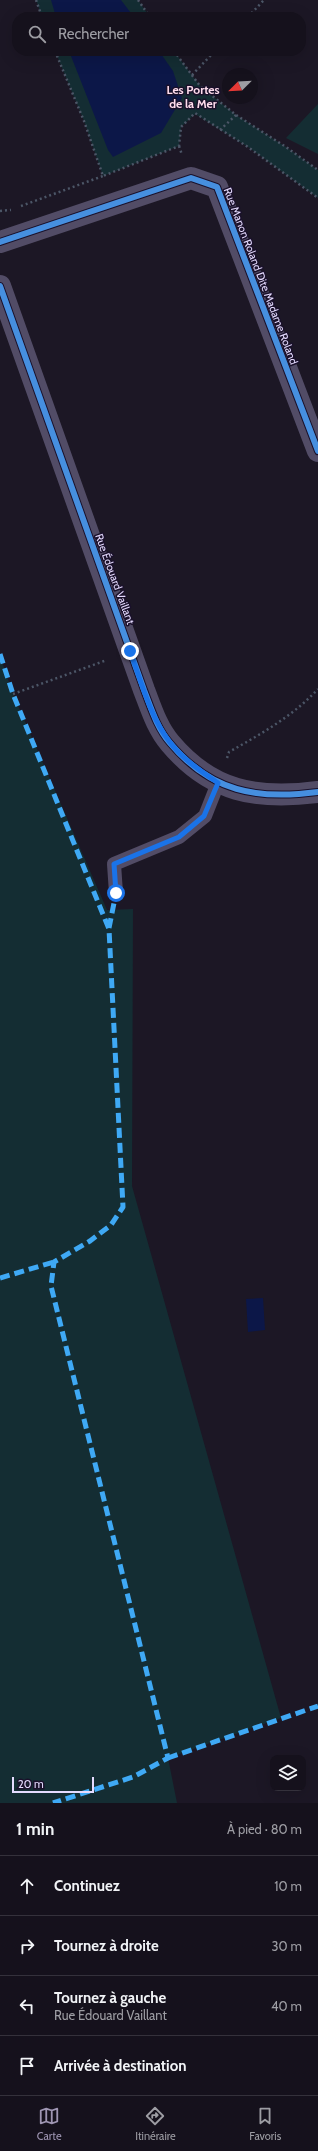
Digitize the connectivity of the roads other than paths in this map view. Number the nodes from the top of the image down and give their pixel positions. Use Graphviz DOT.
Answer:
graph roads {
  1 [pos="0,242"];
  2 [pos="0,286"];
  3 [pos="318,451"];
  4 [pos="218,783"];
  5 [pos="318,792"];
  6 [pos="116,893"];
  1 -- 3 [label="street, Rue Manon Roland Dite Madame Roland"];
  2 -- 4 [label="street, Rue Édouard Vaillant"];
  4 -- 5 [label="street, Rue Édouard Vaillant"];
  4 -- 6 [label="lane"];
}
